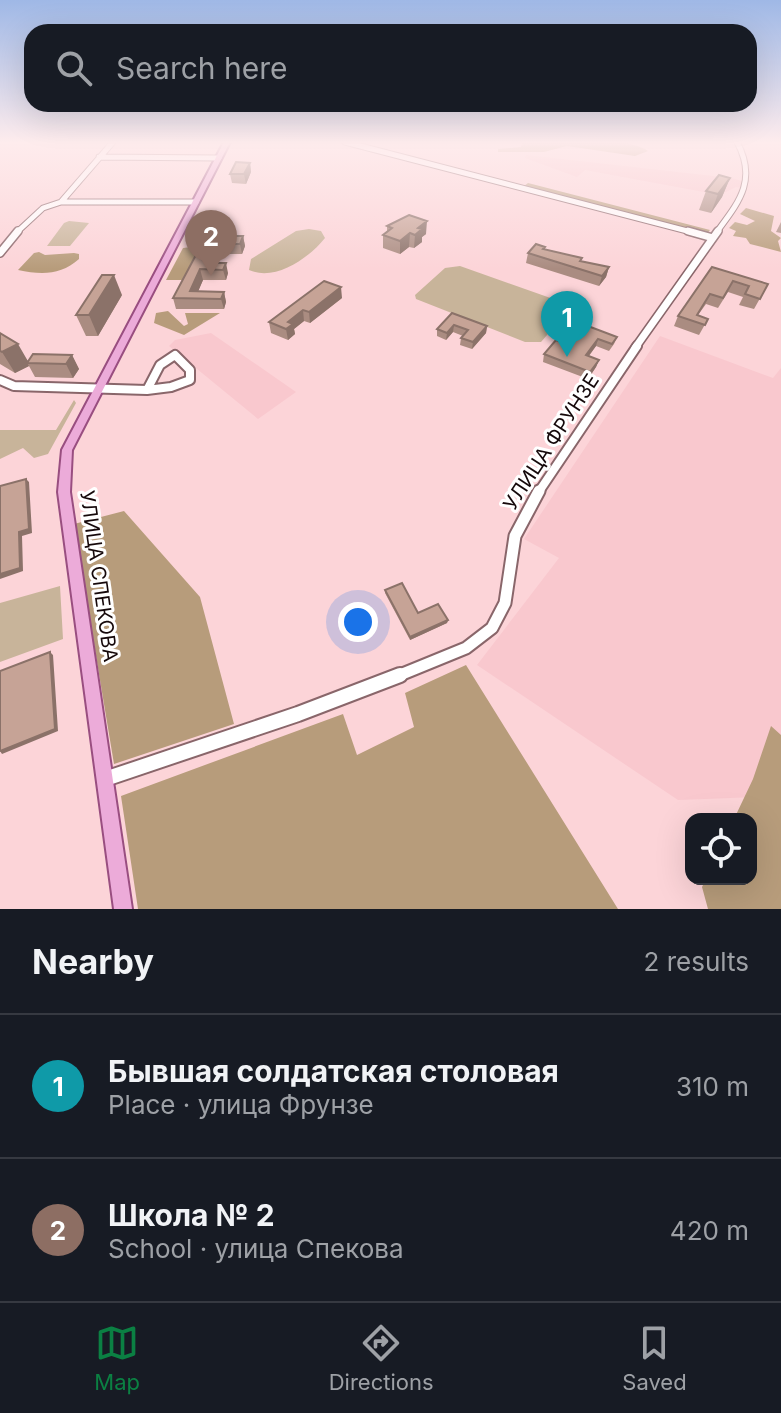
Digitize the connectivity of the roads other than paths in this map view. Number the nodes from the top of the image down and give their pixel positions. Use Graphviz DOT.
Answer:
graph roads {
  1 [pos="76,184"];
  2 [pos="205,184"];
  3 [pos="509,184"];
  4 [pos="745,184"];
  5 [pos="61,202"];
  6 [pos="196,202"];
  7 [pos="713,238"];
  8 [pos="0,253"];
  9 [pos="0,380"];
  10 [pos="99,388"];
  11 [pos="147,390"];
  12 [pos="105,779"];
  13 [pos="123,909"];
  1 -- 5 [label="street"];
  2 -- 6 [label="main road, УЛИЦА СПЕКОВА"];
  3 -- 7 [label="street"];
  4 -- 7 [label="street, УЛИЦА ФРУНЗЕ"];
  5 -- 6 [label="street"];
  5 -- 8 [label="street"];
  6 -- 10 [label="main road, УЛИЦА СПЕКОВА"];
  7 -- 12 [label="street, УЛИЦА ФРУНЗЕ"];
  9 -- 10 [label="street"];
  10 -- 11 [label="street"];
  10 -- 12 [label="main road, УЛИЦА СПЕКОВА"];
  11 -- 11 [label="street"];
  12 -- 13 [label="main road, УЛИЦА СПЕКОВА"];
}
